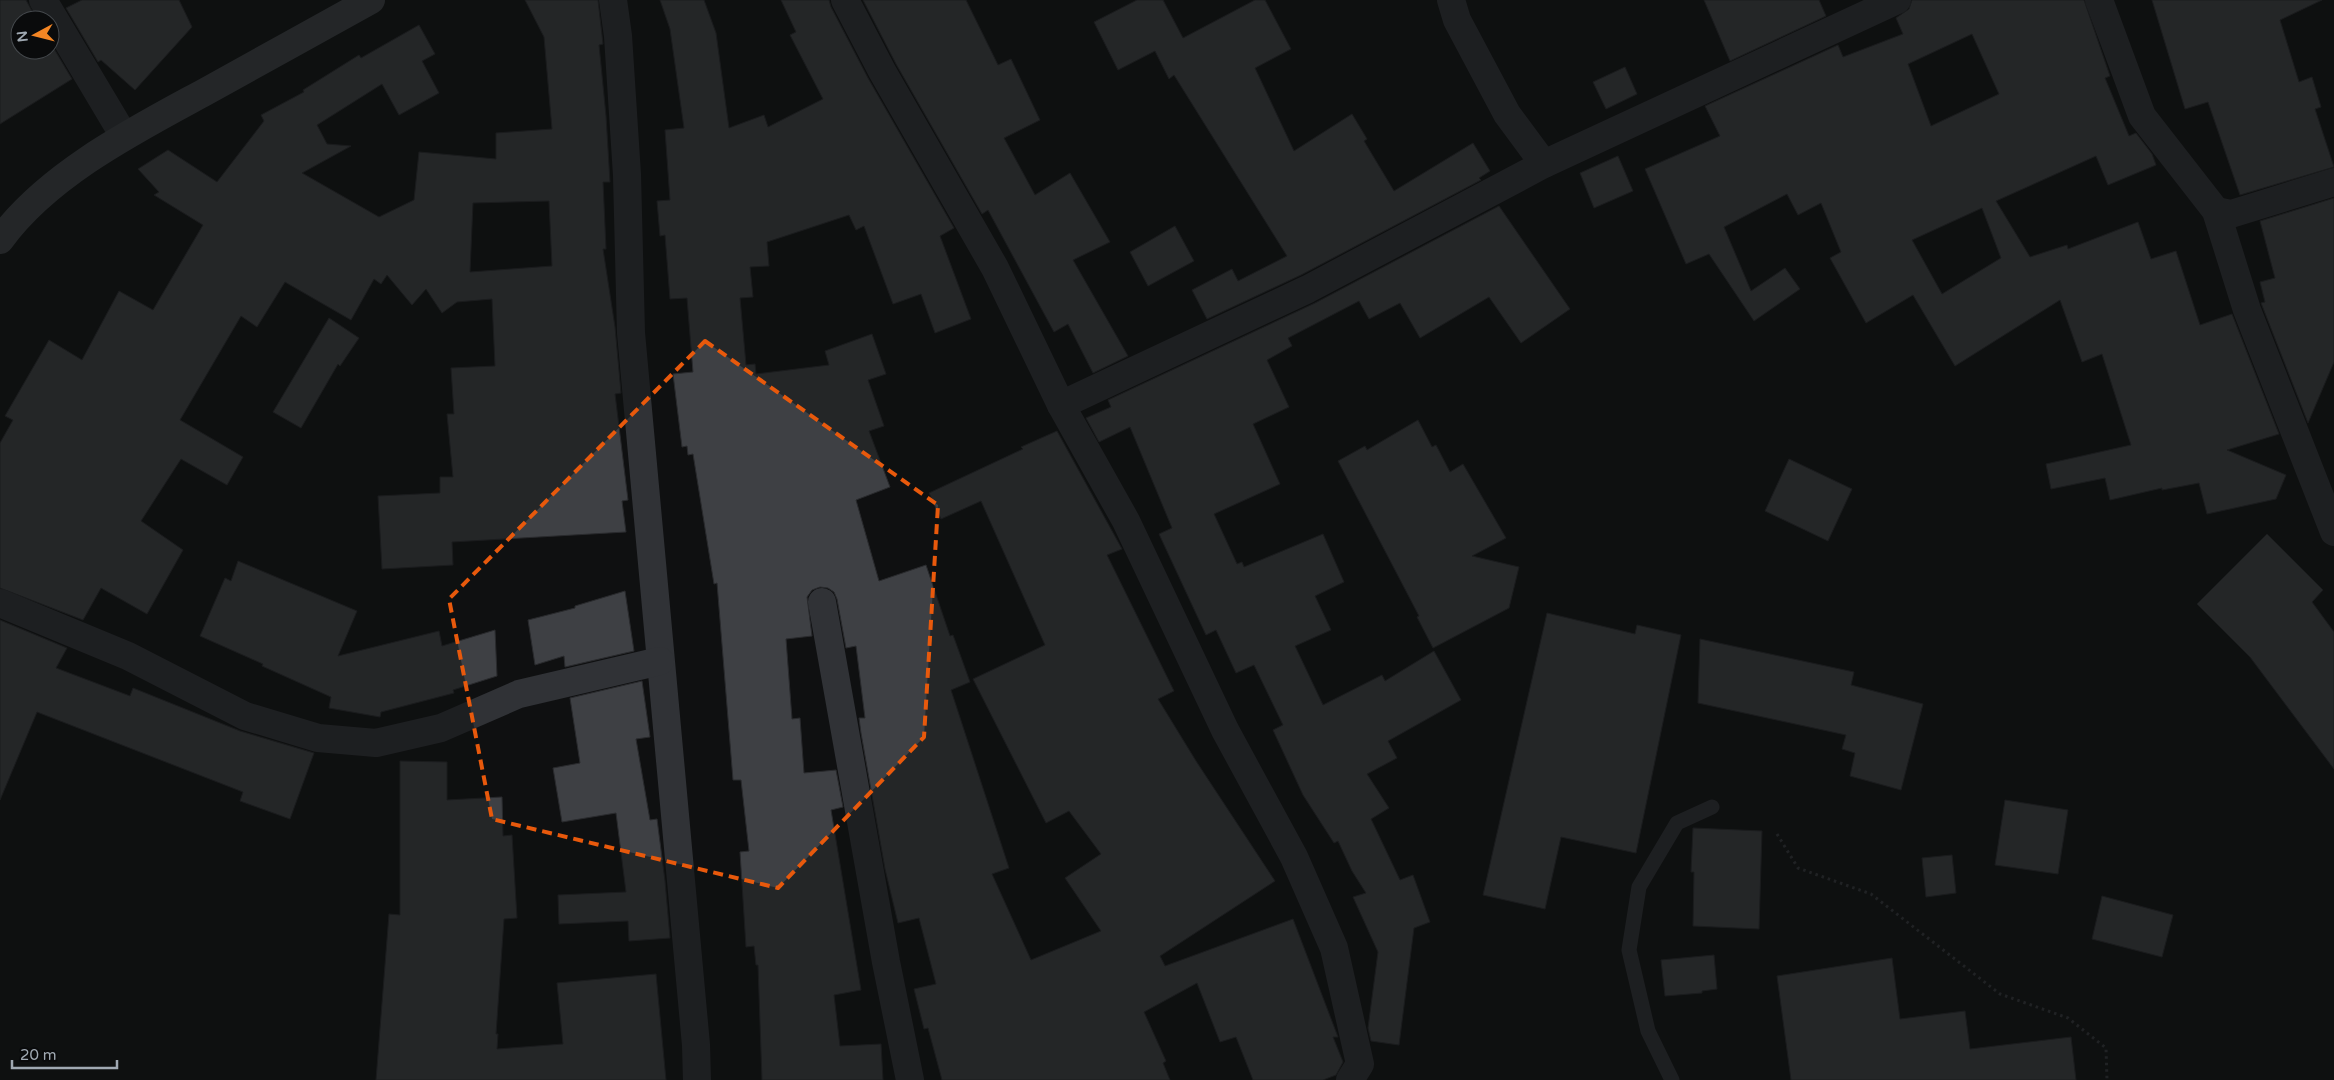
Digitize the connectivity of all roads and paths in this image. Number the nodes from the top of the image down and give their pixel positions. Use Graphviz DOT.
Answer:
graph roads {
  1 [pos="43,0"];
  2 [pos="371,0"];
  3 [pos="613,0"];
  4 [pos="845,0"];
  5 [pos="1451,0"];
  6 [pos="1897,0"];
  7 [pos="2099,0"];
  8 [pos="124,136"];
  9 [pos="1544,164"];
  10 [pos="2334,182"];
  11 [pos="2216,211"];
  12 [pos="0,240"];
  13 [pos="1061,405"];
  14 [pos="2334,532"];
  15 [pos="822,602"];
  16 [pos="0,603"];
  17 [pos="660,661"];
  18 [pos="1712,807"];
  19 [pos="1777,834"];
  20 [pos="697,1080"];
  21 [pos="910,1080"];
  22 [pos="1350,1080"];
  23 [pos="1672,1080"];
  24 [pos="2107,1080"];
  1 -- 8 [label="street"];
  2 -- 8 [label="main road"];
  3 -- 17 [label="street"];
  4 -- 13 [label="street"];
  5 -- 9 [label="street"];
  6 -- 9 [label="street"];
  7 -- 11 [label="street"];
  8 -- 12 [label="main road"];
  9 -- 13 [label="street"];
  10 -- 11 [label="street"];
  11 -- 14 [label="street"];
  13 -- 22 [label="street"];
  15 -- 21 [label="street"];
  16 -- 17 [label="street"];
  17 -- 20 [label="street"];
  18 -- 23 [label="lane"];
  19 -- 24 [label="path"];
}
